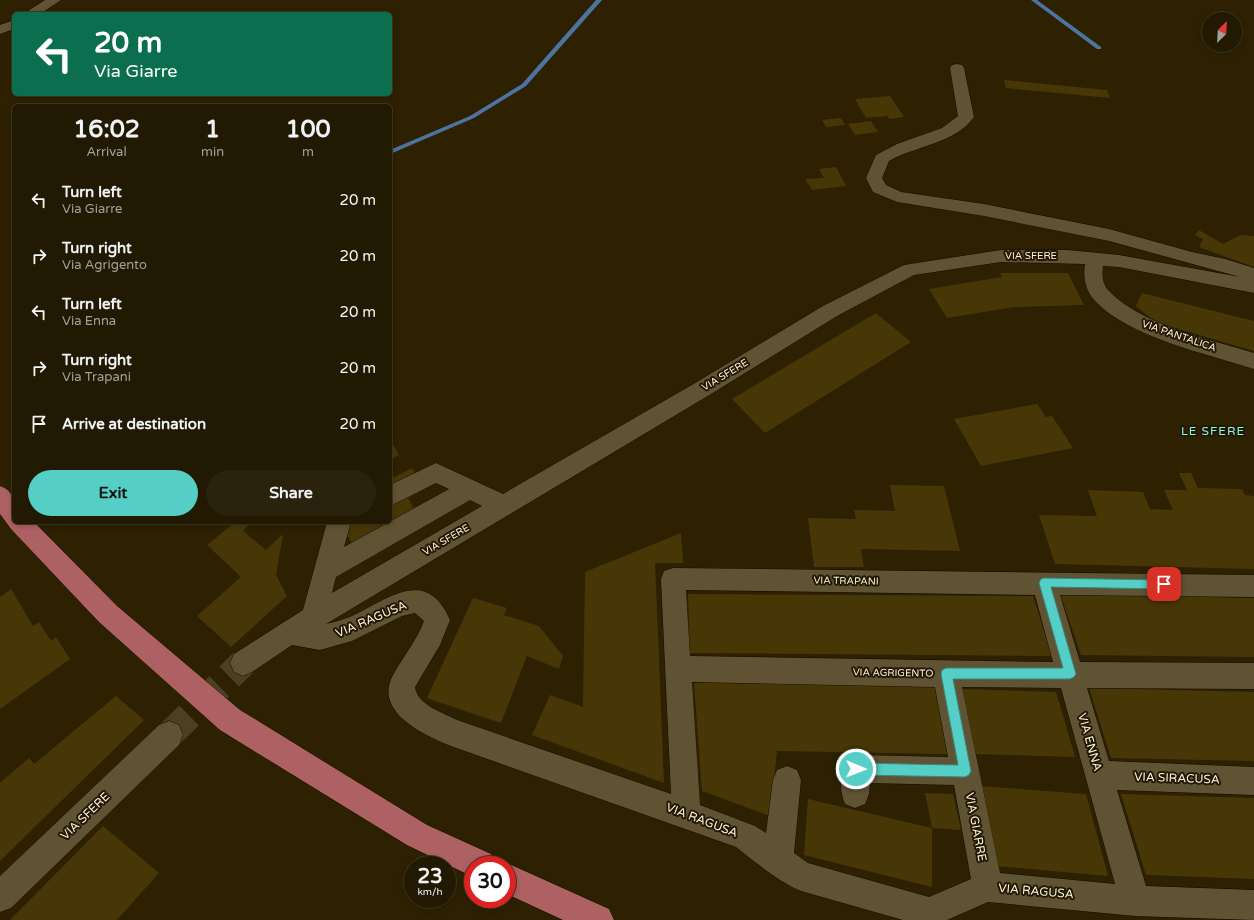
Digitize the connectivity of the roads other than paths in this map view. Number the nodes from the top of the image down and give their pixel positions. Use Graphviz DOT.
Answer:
graph roads {
  1 [pos="55,0"];
  2 [pos="34,12"];
  3 [pos="12,25"];
  4 [pos="0,30"];
  5 [pos="957,68"];
  6 [pos="1094,259"];
  7 [pos="1254,275"];
  8 [pos="1254,286"];
  9 [pos="1254,361"];
  10 [pos="470,489"];
  11 [pos="392,495"];
  12 [pos="0,496"];
  13 [pos="504,506"];
  14 [pos="12,513"];
  15 [pos="21,524"];
  16 [pos="338,524"];
  17 [pos="326,570"];
  18 [pos="1044,583"];
  19 [pos="1254,586"];
  20 [pos="313,618"];
  21 [pos="289,632"];
  22 [pos="243,663"];
  23 [pos="677,669"];
  24 [pos="946,674"];
  25 [pos="1070,674"];
  26 [pos="1254,676"];
  27 [pos="169,735"];
  28 [pos="965,771"];
  29 [pos="1099,775"];
  30 [pos="787,780"];
  31 [pos="1254,781"];
  32 [pos="855,794"];
  33 [pos="686,814"];
  34 [pos="464,858"];
  35 [pos="778,861"];
  36 [pos="516,882"];
  37 [pos="988,887"];
  38 [pos="0,896"];
  39 [pos="1136,901"];
  40 [pos="1254,905"];
  41 [pos="598,920"];
  1 -- 2 [label="street"];
  3 -- 4 [label="street"];
  5 -- 7 [label="street"];
  6 -- 8 [label="street, VIA SFERE"];
  6 -- 9 [label="street, VIA PANTALICA"];
  6 -- 13 [label="street, VIA SFERE"];
  10 -- 11 [label="street"];
  10 -- 13 [label="street"];
  10 -- 17 [label="street"];
  12 -- 14 [label="main road"];
  13 -- 20 [label="street, VIA SFERE"];
  15 -- 34 [label="main road"];
  16 -- 17 [label="street"];
  17 -- 20 [label="street"];
  18 -- 19 [label="street, VIA TRAPANI"];
  18 -- 23 [label="street, VIA TRAPANI"];
  18 -- 25 [label="street, VIA ENNA"];
  20 -- 21 [label="street, VIA SFERE"];
  21 -- 22 [label="street, VIA SFERE"];
  21 -- 33 [label="street, VIA RAGUSA"];
  23 -- 24 [label="street, VIA AGRIGENTO"];
  23 -- 33 [label="street, VIA TRAPANI"];
  24 -- 25 [label="street, VIA AGRIGENTO"];
  24 -- 28 [label="street, VIA GIARRE"];
  25 -- 26 [label="street, VIA AGRIGENTO"];
  25 -- 29 [label="street, VIA ENNA"];
  27 -- 38 [label="street, VIA SFERE"];
  28 -- 32 [label="street"];
  28 -- 37 [label="street, VIA GIARRE"];
  29 -- 31 [label="street, VIA SIRACUSA"];
  29 -- 39 [label="street, VIA ENNA"];
  30 -- 35 [label="street"];
  33 -- 35 [label="street, VIA RAGUSA"];
  35 -- 37 [label="street, VIA RAGUSA"];
  36 -- 41 [label="main road"];
  37 -- 39 [label="street, VIA RAGUSA"];
  39 -- 40 [label="street, VIA RAGUSA"];
}
